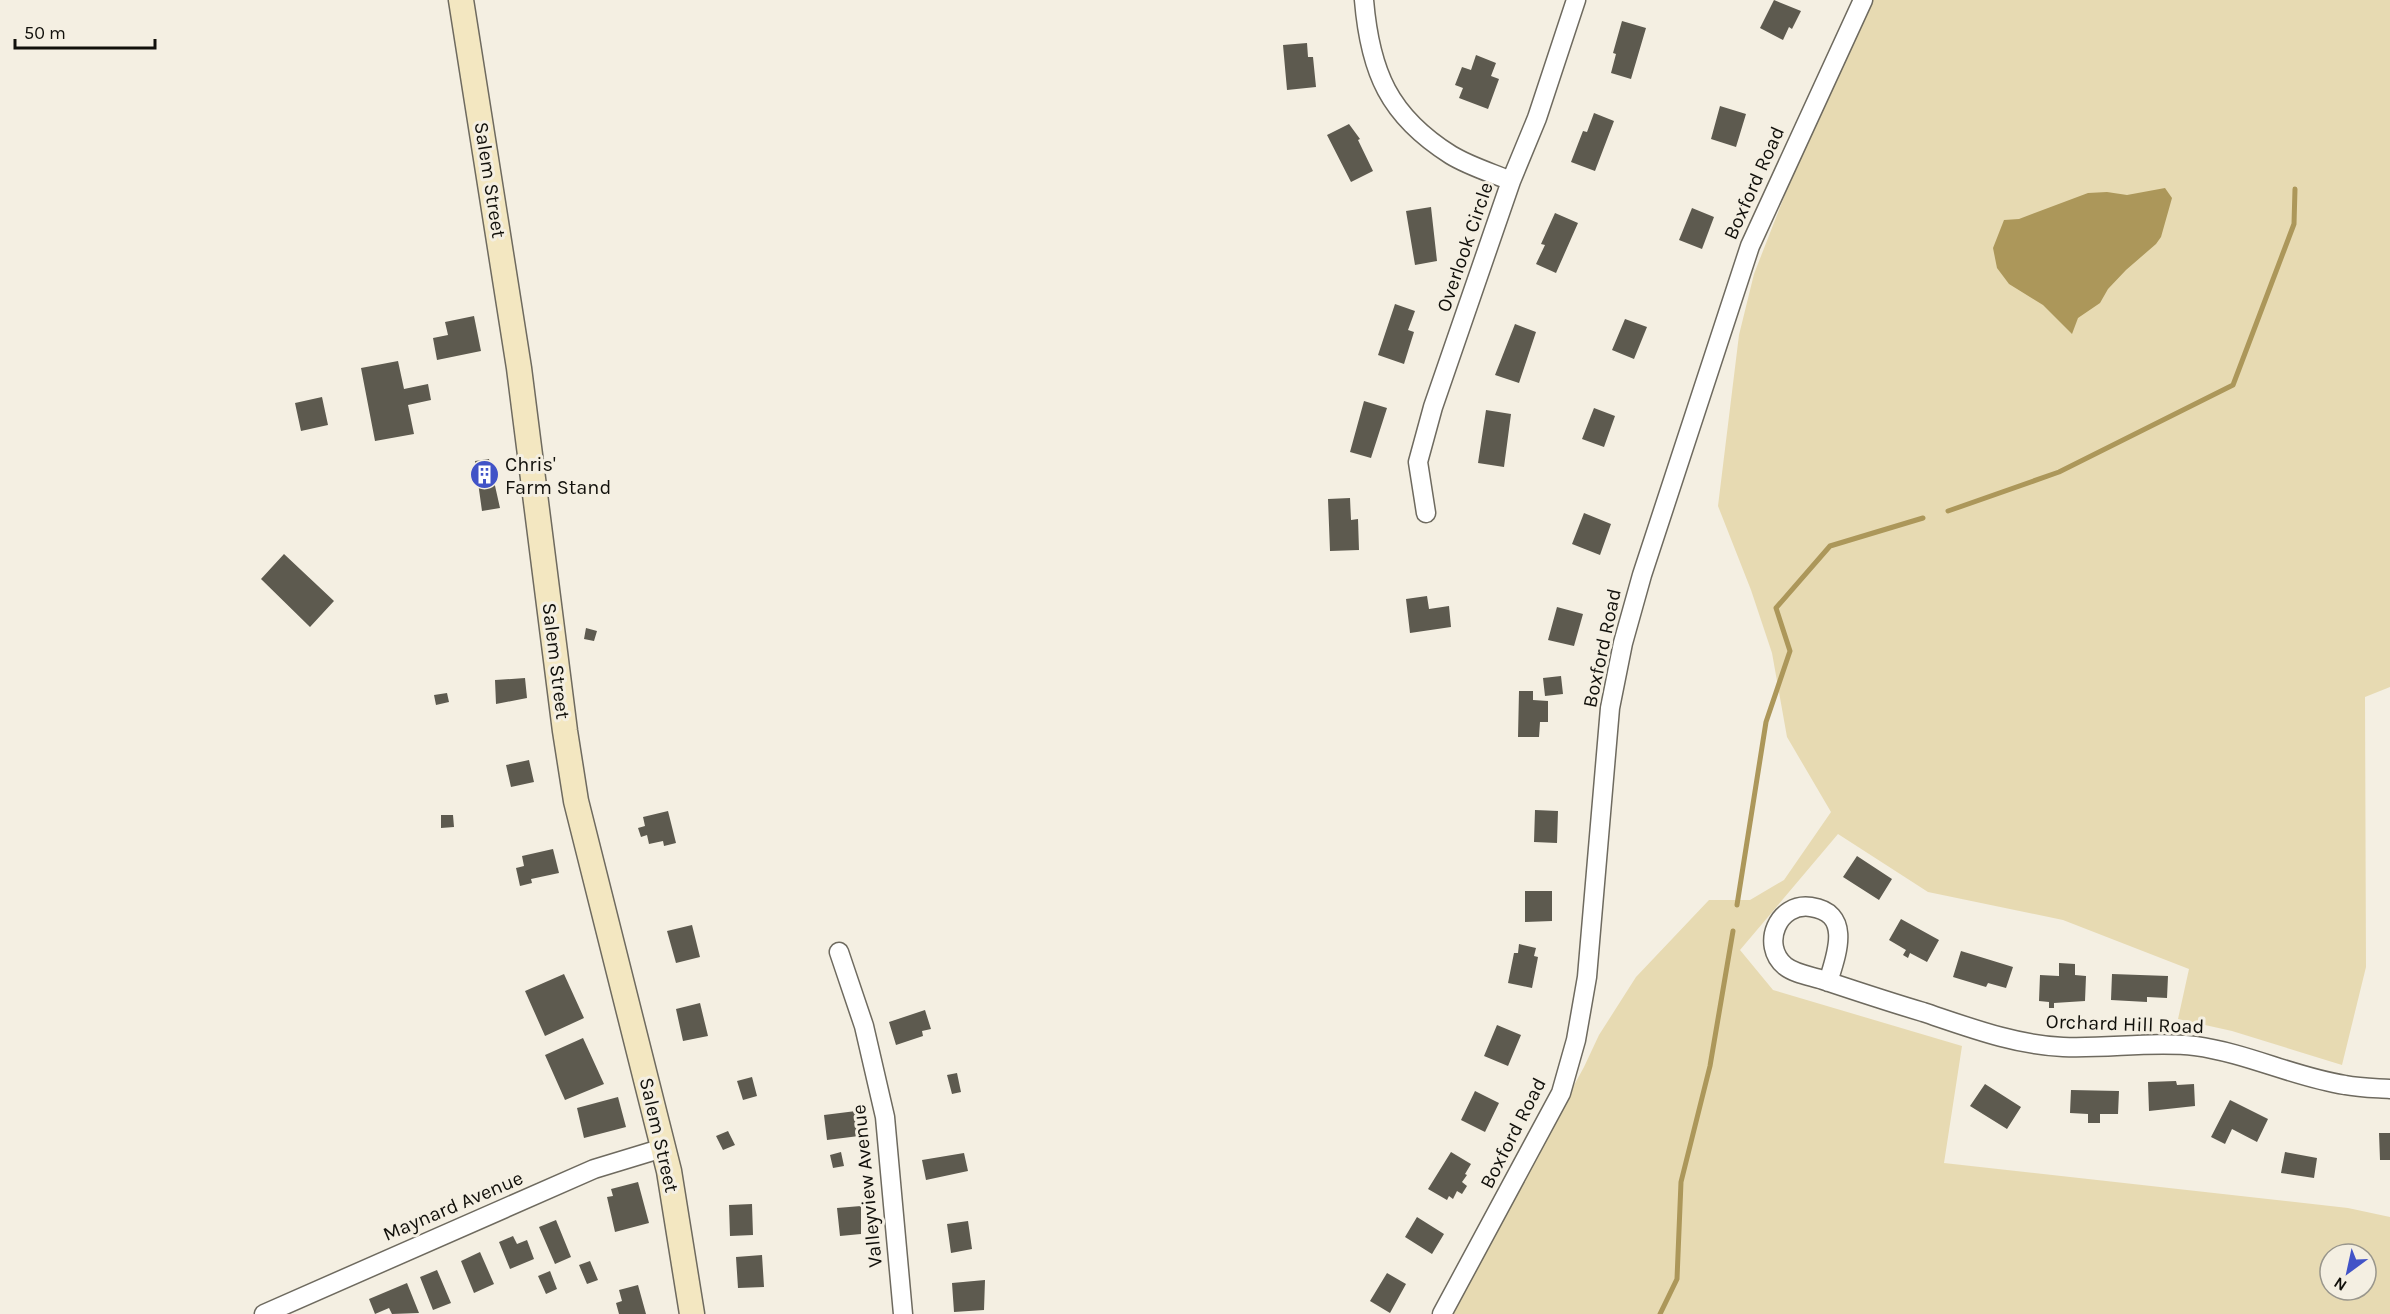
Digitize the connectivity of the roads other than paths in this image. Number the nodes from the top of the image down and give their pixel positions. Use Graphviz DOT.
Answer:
graph roads {
  1 [pos="461,0"];
  2 [pos="1364,0"];
  3 [pos="1576,0"];
  4 [pos="1863,0"];
  5 [pos="1511,181"];
  6 [pos="1426,513"];
  7 [pos="839,952"];
  8 [pos="1828,982"];
  9 [pos="2390,1089"];
  10 [pos="663,1148"];
  11 [pos="264,1314"];
  12 [pos="692,1314"];
  13 [pos="903,1314"];
  14 [pos="1442,1314"];
  1 -- 10 [label="main road, Salem Street"];
  2 -- 5 [label="street"];
  3 -- 5 [label="street, Overlook Circle"];
  4 -- 14 [label="street, Boxford Road"];
  5 -- 6 [label="street, Overlook Circle"];
  7 -- 13 [label="street, Valleyview Avenue"];
  8 -- 9 [label="street, Orchard Hill Road"];
  10 -- 11 [label="street, Maynard Avenue"];
  10 -- 12 [label="main road, Salem Street"];
}
